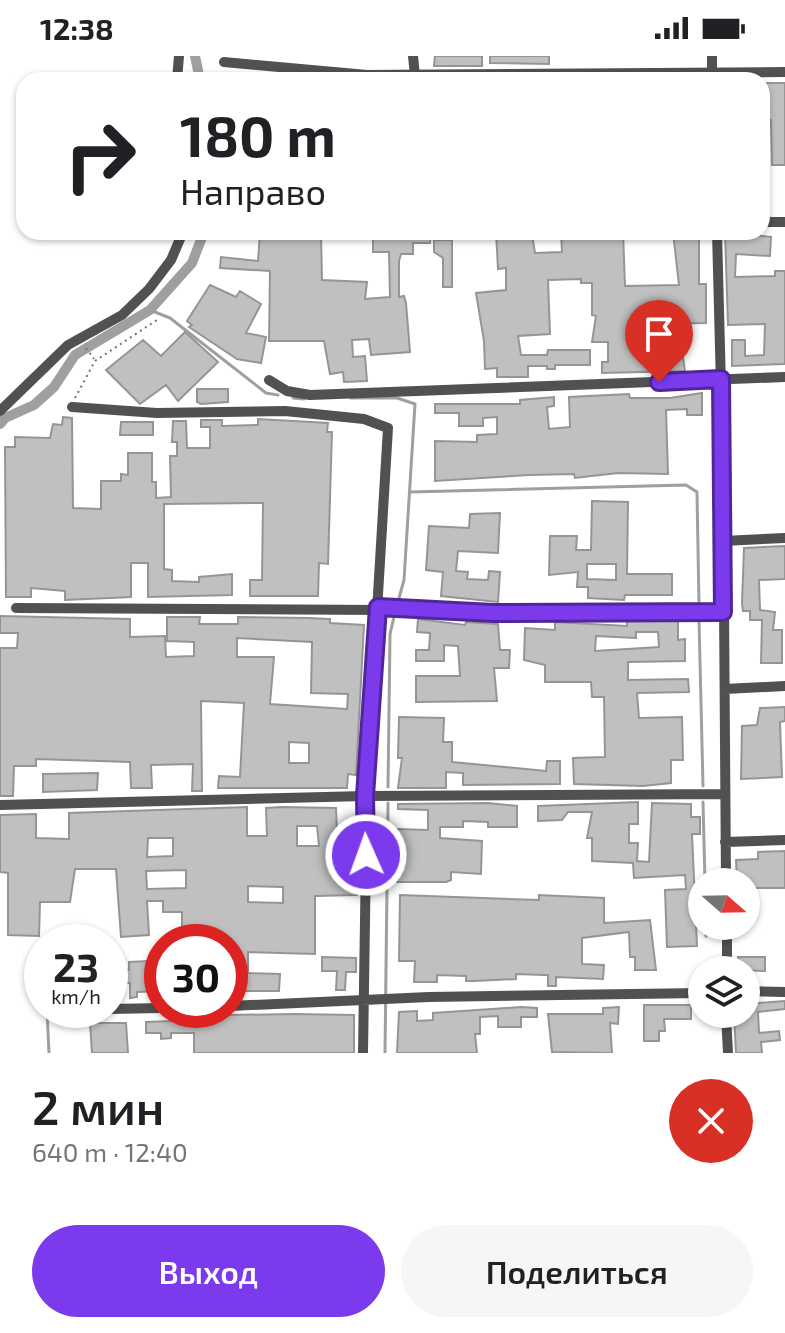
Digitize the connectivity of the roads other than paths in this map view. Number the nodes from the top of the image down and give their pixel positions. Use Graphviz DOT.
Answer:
graph roads {
  1 [pos="224,62"];
  2 [pos="321,72"];
  3 [pos="180,240"];
  4 [pos="717,240"];
  5 [pos="785,377"];
  6 [pos="721,379"];
  7 [pos="269,380"];
  8 [pos="287,391"];
  9 [pos="72,407"];
  10 [pos="0,411"];
  11 [pos="285,411"];
  12 [pos="785,538"];
  13 [pos="723,541"];
  14 [pos="378,607"];
  15 [pos="16,608"];
  16 [pos="723,612"];
  17 [pos="785,686"];
  18 [pos="725,689"];
  19 [pos="724,794"];
  20 [pos="365,796"];
  21 [pos="0,805"];
  22 [pos="785,840"];
  23 [pos="725,842"];
  24 [pos="726,868"];
  25 [pos="760,991"];
  26 [pos="785,992"];
  27 [pos="688,993"];
  28 [pos="365,1002"];
  29 [pos="248,1005"];
  30 [pos="727,1028"];
  31 [pos="363,1053"];
  32 [pos="728,1053"];
  1 -- 2 [label="street"];
  3 -- 10 [label="street"];
  4 -- 6 [label="street"];
  5 -- 6 [label="street"];
  6 -- 8 [label="street"];
  6 -- 13 [label="street"];
  7 -- 8 [label="street"];
  8 -- 11 [label="street"];
  9 -- 11 [label="street"];
  11 -- 14 [label="street"];
  12 -- 13 [label="street"];
  13 -- 16 [label="street"];
  14 -- 15 [label="street"];
  14 -- 16 [label="street"];
  14 -- 20 [label="street"];
  16 -- 18 [label="street"];
  17 -- 18 [label="street"];
  18 -- 19 [label="street"];
  19 -- 20 [label="street"];
  19 -- 23 [label="street"];
  20 -- 21 [label="street"];
  20 -- 28 [label="street"];
  22 -- 23 [label="street"];
  23 -- 24 [label="street"];
  25 -- 26 [label="street"];
  27 -- 28 [label="street"];
  28 -- 29 [label="street"];
  28 -- 31 [label="street"];
  30 -- 32 [label="street"];
}
